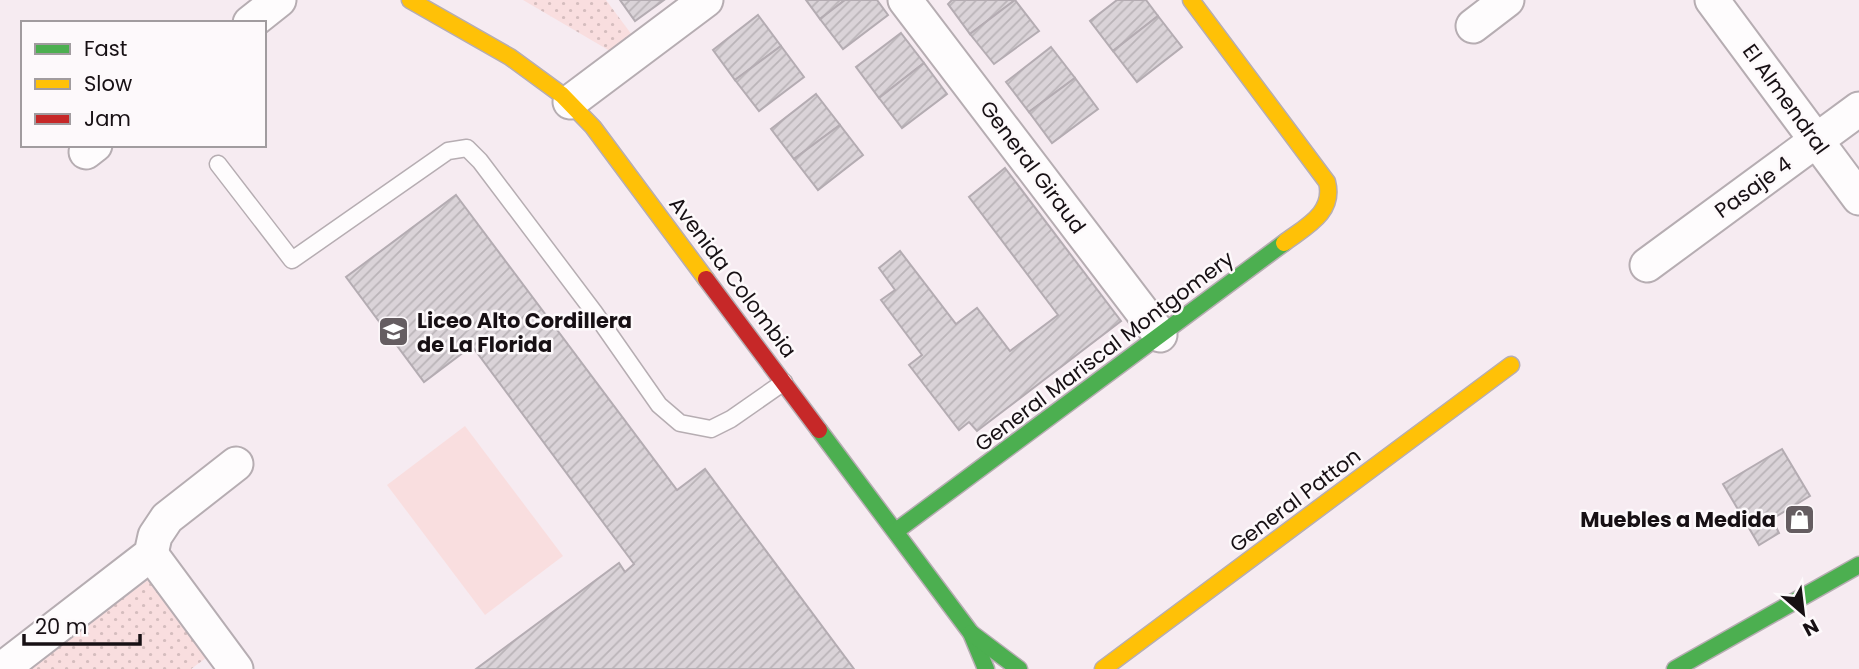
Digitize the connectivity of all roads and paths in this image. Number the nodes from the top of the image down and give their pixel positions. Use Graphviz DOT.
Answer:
graph roads {
  1 [pos="279,0"];
  2 [pos="410,0"];
  3 [pos="706,0"];
  4 [pos="905,0"];
  5 [pos="1191,0"];
  6 [pos="1507,0"];
  7 [pos="1712,0"];
  8 [pos="253,21"];
  9 [pos="1473,26"];
  10 [pos="570,102"];
  11 [pos="1859,109"];
  12 [pos="1816,141"];
  13 [pos="218,164"];
  14 [pos="1859,198"];
  15 [pos="1647,265"];
  16 [pos="1160,335"];
  17 [pos="1511,365"];
  18 [pos="785,382"];
  19 [pos="236,464"];
  20 [pos="896,531"];
  21 [pos="151,554"];
  22 [pos="1859,565"];
  23 [pos="971,633"];
  24 [pos="227,666"];
  25 [pos="2,669"];
  26 [pos="986,669"];
  27 [pos="1019,669"];
  28 [pos="1103,669"];
  29 [pos="1675,669"];
  1 -- 8 [label="street"];
  2 -- 10 [label="street, Avenida Colombia"];
  3 -- 10 [label="street"];
  4 -- 16 [label="street, General Giraud"];
  5 -- 16 [label="street, General Mariscal Montgomery"];
  6 -- 9 [label="street"];
  7 -- 12 [label="street, El Almendral"];
  10 -- 18 [label="street, Avenida Colombia"];
  11 -- 12 [label="street, Pasaje 4"];
  12 -- 14 [label="street, El Almendral"];
  12 -- 15 [label="street, Pasaje 4"];
  13 -- 18 [label="lane"];
  16 -- 20 [label="street, General Mariscal Montgomery"];
  17 -- 28 [label="street, General Patton"];
  18 -- 20 [label="street, Avenida Colombia"];
  19 -- 21 [label="street"];
  20 -- 23 [label="street, Avenida Colombia"];
  21 -- 24 [label="street"];
  21 -- 25 [label="street"];
  22 -- 29 [label="street"];
  23 -- 26 [label="street, Avenida Colombia"];
  23 -- 27 [label="street, Avenida Colombia"];
}
